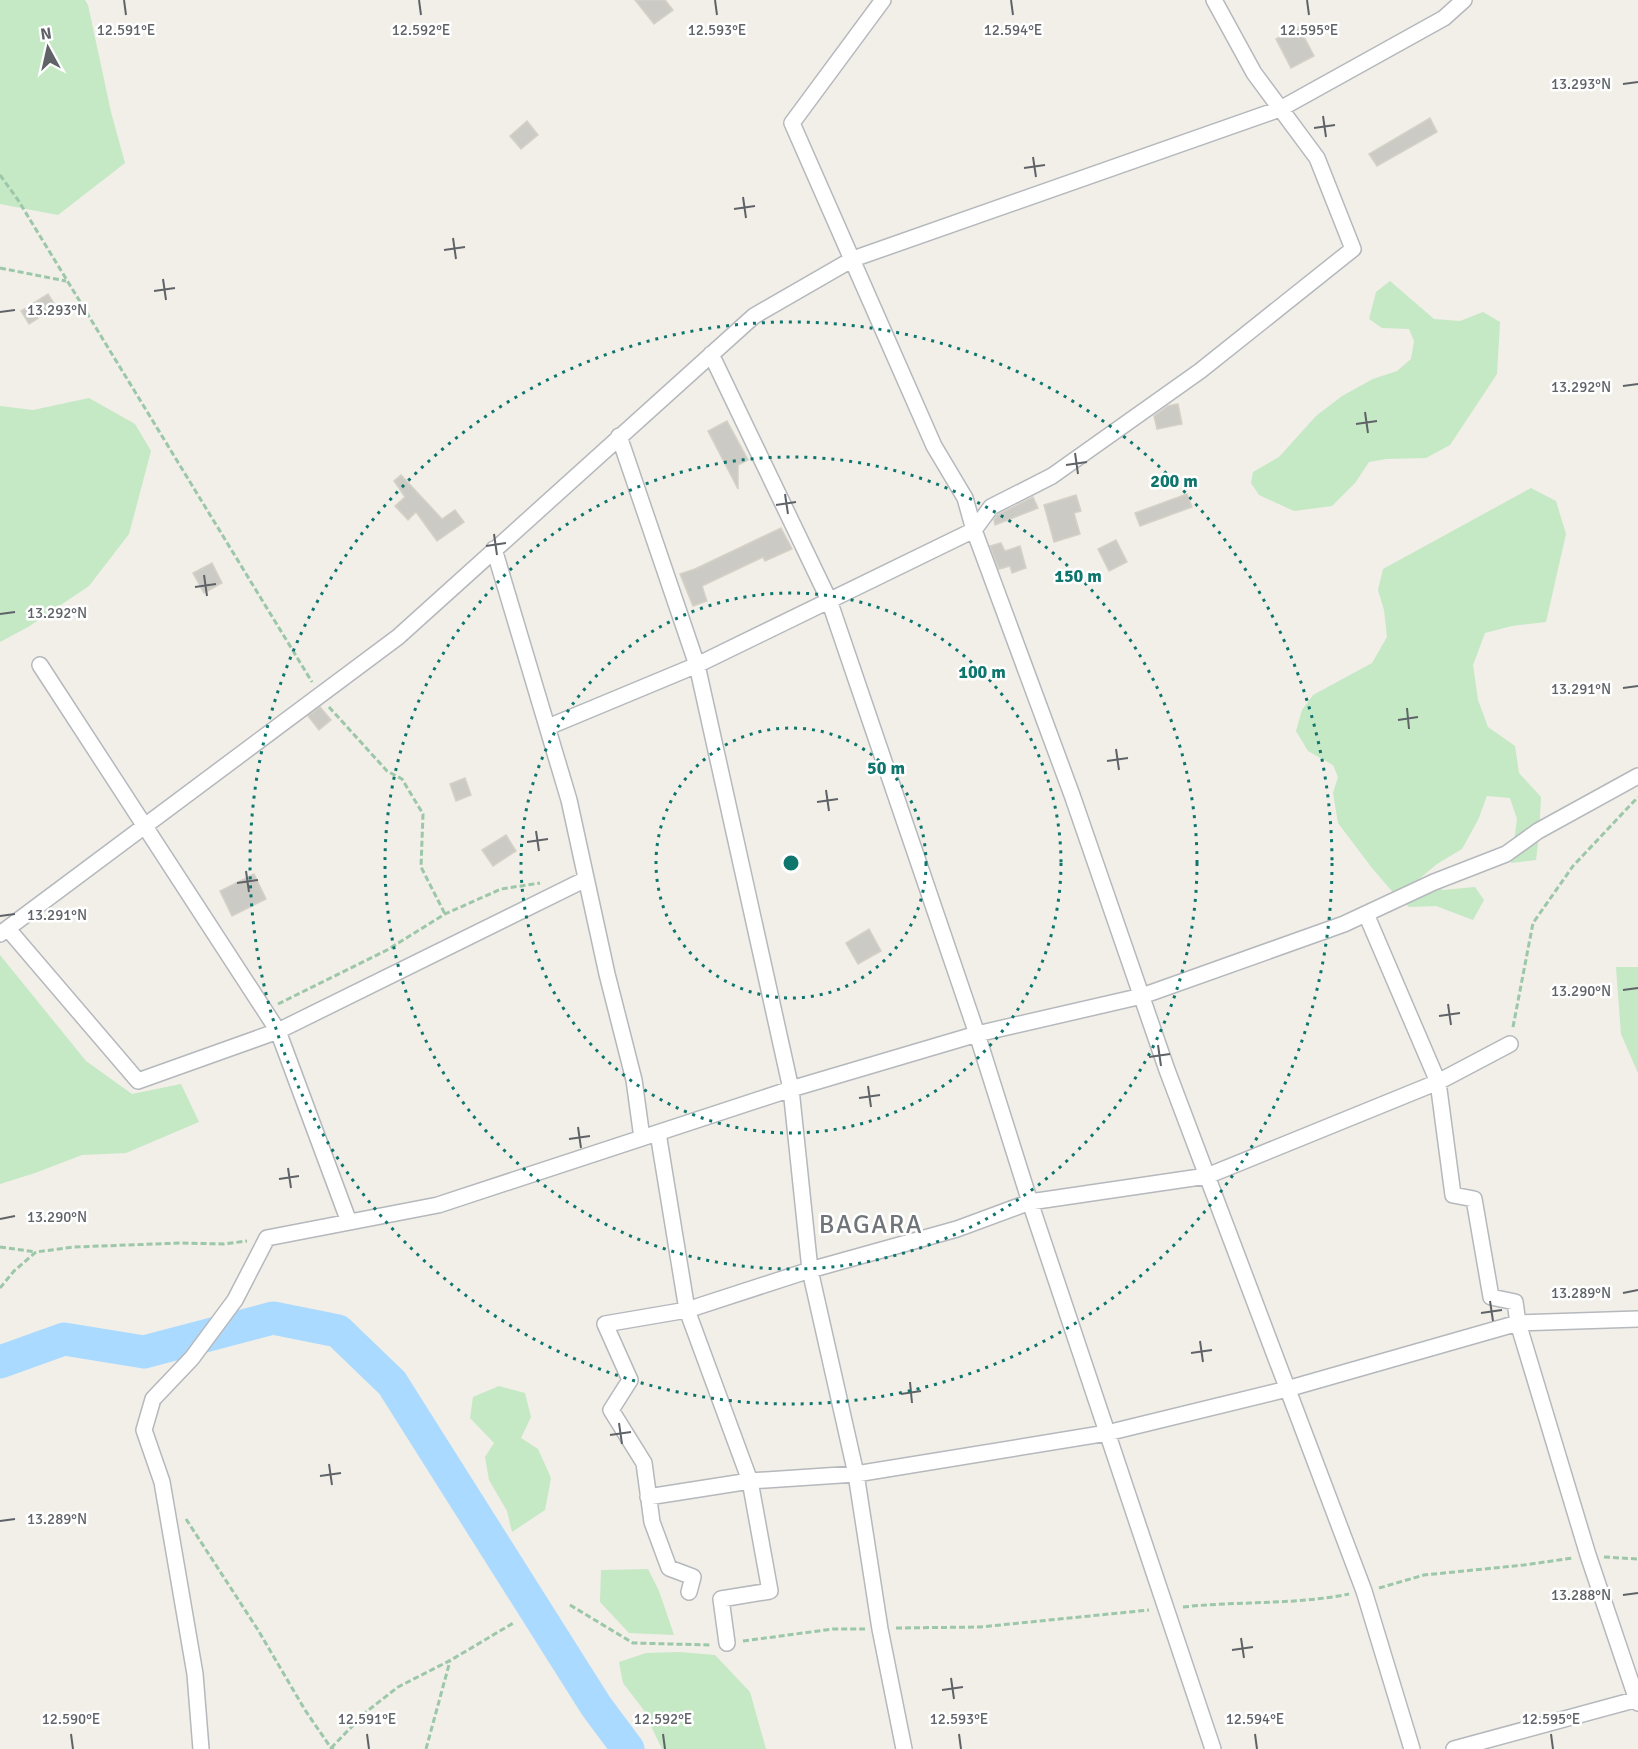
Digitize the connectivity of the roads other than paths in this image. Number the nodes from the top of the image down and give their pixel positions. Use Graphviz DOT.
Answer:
graph roads {
  1 [pos="883,0"];
  2 [pos="1214,0"];
  3 [pos="1464,0"];
  4 [pos="1280,109"];
  5 [pos="854,259"];
  6 [pos="711,354"];
  7 [pos="620,436"];
  8 [pos="974,530"];
  9 [pos="495,549"];
  10 [pos="829,600"];
  11 [pos="40,665"];
  12 [pos="697,665"];
  13 [pos="548,727"];
  14 [pos="1638,776"];
  15 [pos="144,826"];
  16 [pos="586,879"];
  17 [pos="1366,914"];
  18 [pos="4,932"];
  19 [pos="1142,996"];
  20 [pos="278,1031"];
  21 [pos="977,1034"];
  22 [pos="1510,1044"];
  23 [pos="1438,1082"];
  24 [pos="791,1089"];
  25 [pos="658,1133"];
  26 [pos="642,1138"];
  27 [pos="1207,1176"];
  28 [pos="1030,1202"];
  29 [pos="349,1222"];
  30 [pos="810,1270"];
  31 [pos="687,1310"];
  32 [pos="1638,1319"];
  33 [pos="1518,1323"];
  34 [pos="1287,1389"];
  35 [pos="1107,1433"];
  36 [pos="856,1474"];
  37 [pos="750,1481"];
  38 [pos="648,1497"];
  39 [pos="689,1592"];
  40 [pos="727,1643"];
  41 [pos="1638,1700"];
  42 [pos="201,1749"];
  43 [pos="904,1749"];
  44 [pos="1213,1749"];
  45 [pos="1412,1749"];
  46 [pos="1454,1749"];
  1 -- 5 [label="street"];
  2 -- 4 [label="street"];
  3 -- 4 [label="street"];
  4 -- 5 [label="street"];
  4 -- 8 [label="street"];
  5 -- 6 [label="street"];
  5 -- 8 [label="street"];
  6 -- 7 [label="street"];
  6 -- 10 [label="street"];
  7 -- 9 [label="street"];
  7 -- 12 [label="street"];
  8 -- 10 [label="street"];
  8 -- 19 [label="street"];
  9 -- 13 [label="street"];
  9 -- 15 [label="street"];
  10 -- 12 [label="street"];
  10 -- 21 [label="street"];
  11 -- 15 [label="street"];
  12 -- 13 [label="street"];
  12 -- 24 [label="street"];
  13 -- 16 [label="street"];
  14 -- 17 [label="street"];
  15 -- 18 [label="street"];
  15 -- 20 [label="street"];
  16 -- 20 [label="street"];
  16 -- 26 [label="street"];
  17 -- 19 [label="street"];
  17 -- 23 [label="street"];
  18 -- 20 [label="street"];
  19 -- 21 [label="street"];
  19 -- 27 [label="street"];
  20 -- 29 [label="street"];
  21 -- 24 [label="street"];
  21 -- 28 [label="street"];
  22 -- 23 [label="street"];
  23 -- 27 [label="street"];
  23 -- 33 [label="street"];
  24 -- 25 [label="street"];
  24 -- 30 [label="street"];
  25 -- 26 [label="street"];
  25 -- 31 [label="street"];
  26 -- 29 [label="street"];
  27 -- 28 [label="street"];
  27 -- 34 [label="street"];
  28 -- 30 [label="street"];
  28 -- 35 [label="street"];
  29 -- 42 [label="street"];
  30 -- 31 [label="street"];
  30 -- 36 [label="street"];
  31 -- 37 [label="street"];
  31 -- 38 [label="street"];
  32 -- 33 [label="street"];
  33 -- 34 [label="street"];
  33 -- 41 [label="street"];
  34 -- 35 [label="street"];
  34 -- 45 [label="street"];
  35 -- 36 [label="street"];
  35 -- 44 [label="street"];
  36 -- 37 [label="street"];
  36 -- 43 [label="street"];
  37 -- 38 [label="street"];
  37 -- 40 [label="street"];
  38 -- 39 [label="street"];
  41 -- 46 [label="street"];
}
